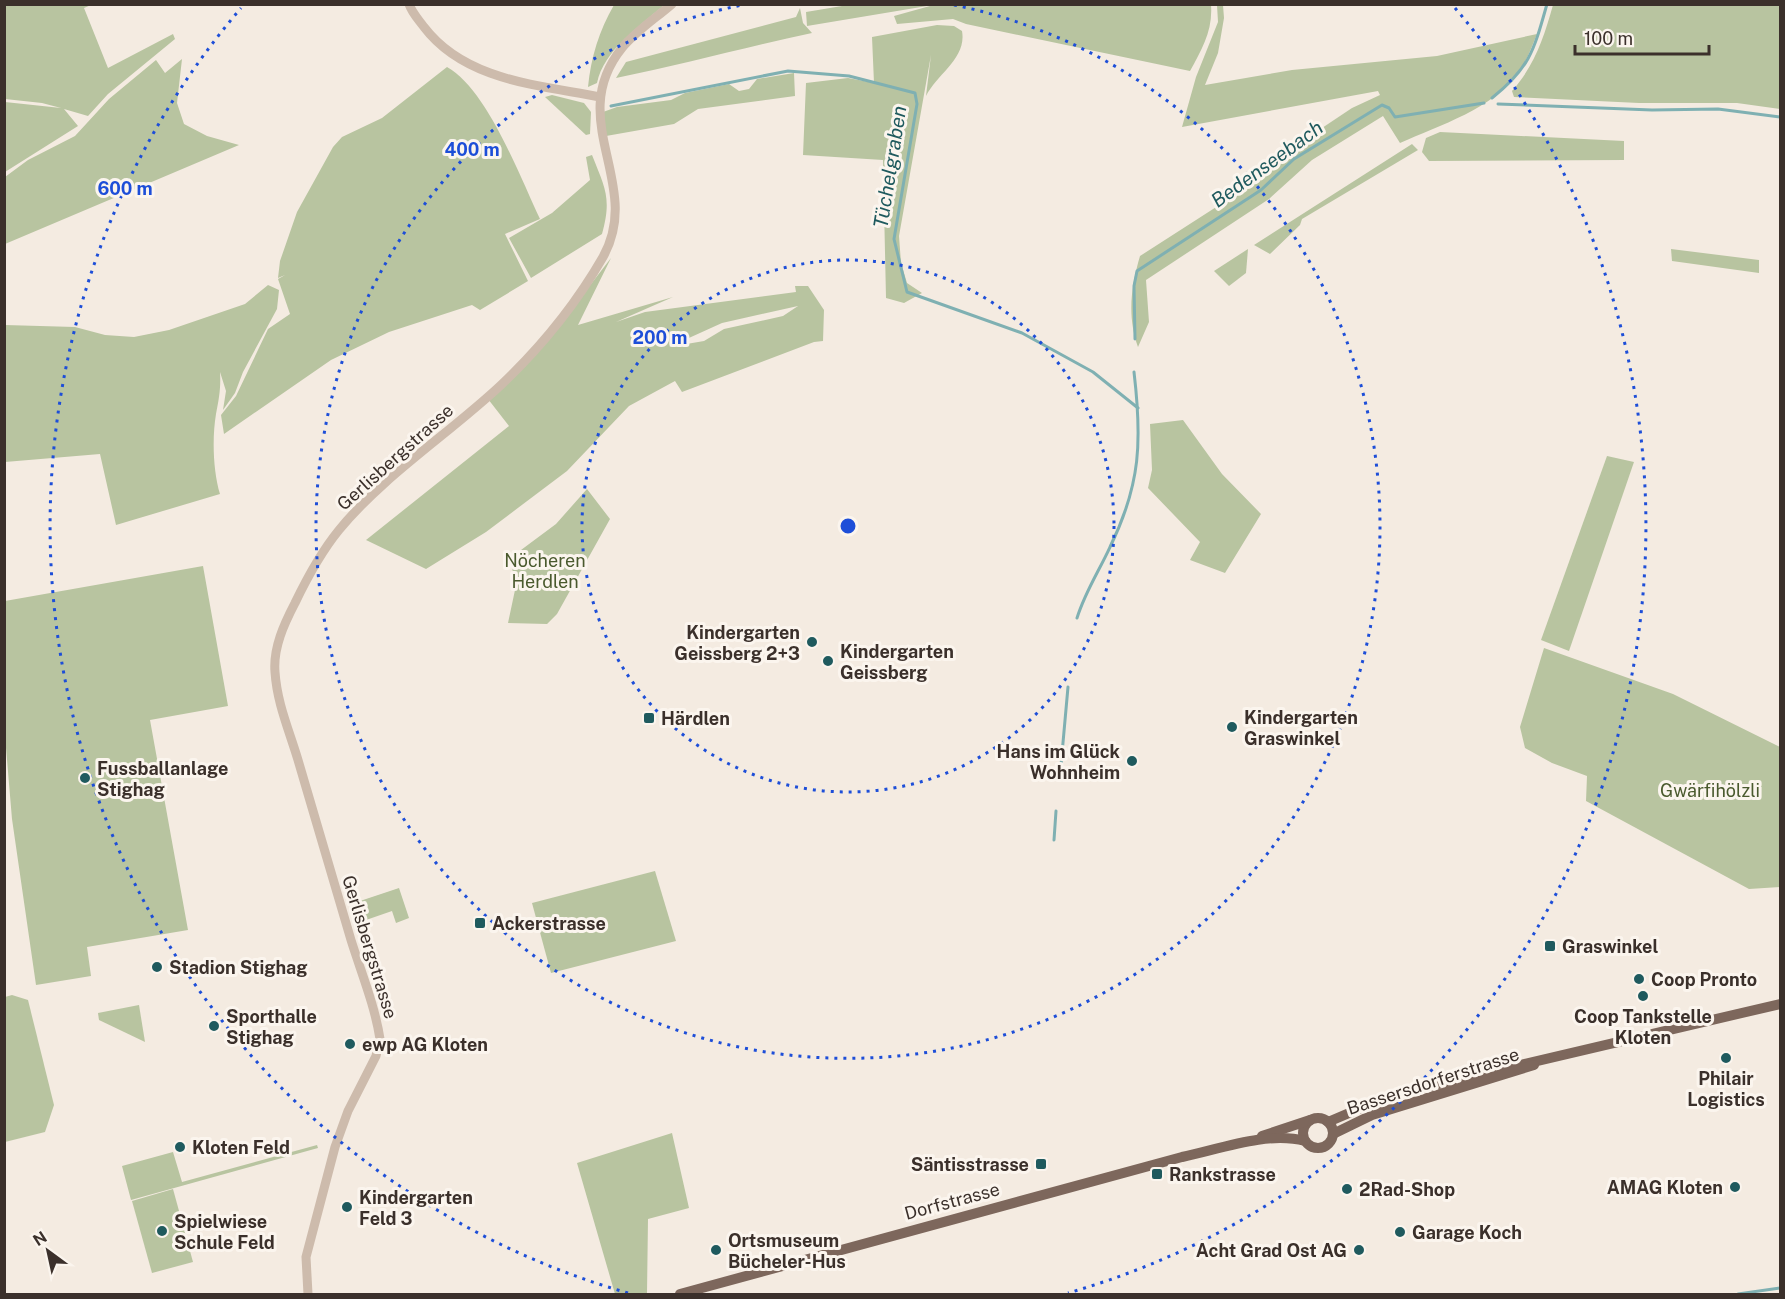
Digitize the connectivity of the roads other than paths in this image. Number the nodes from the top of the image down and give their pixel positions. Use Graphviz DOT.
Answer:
graph roads {
  1 [pos="409,4"];
  2 [pos="672,4"];
  3 [pos="600,97"];
  4 [pos="1780,1004"];
  5 [pos="1543,1061"];
  6 [pos="1310,1120"];
  7 [pos="1328,1122"];
  8 [pos="1334,1134"];
  9 [pos="1305,1141"];
  10 [pos="1233,1145"];
  11 [pos="308,1294"];
  12 [pos="680,1294"];
  1 -- 3 [label="street"];
  2 -- 3 [label="street, Gerlisbergstrasse"];
  3 -- 11 [label="street, Gerlisbergstrasse"];
  4 -- 5 [label="main road, Bassersdorferstrasse"];
  5 -- 7 [label="main road, Bassersdorferstrasse"];
  5 -- 8 [label="main road, Bassersdorferstrasse"];
  6 -- 7 [label="main road"];
  6 -- 9 [label="main road"];
  6 -- 10 [label="main road, Dorfstrasse"];
  7 -- 8 [label="main road"];
  8 -- 9 [label="main road"];
  9 -- 10 [label="main road, Dorfstrasse"];
  10 -- 12 [label="main road, Dorfstrasse"];
}
